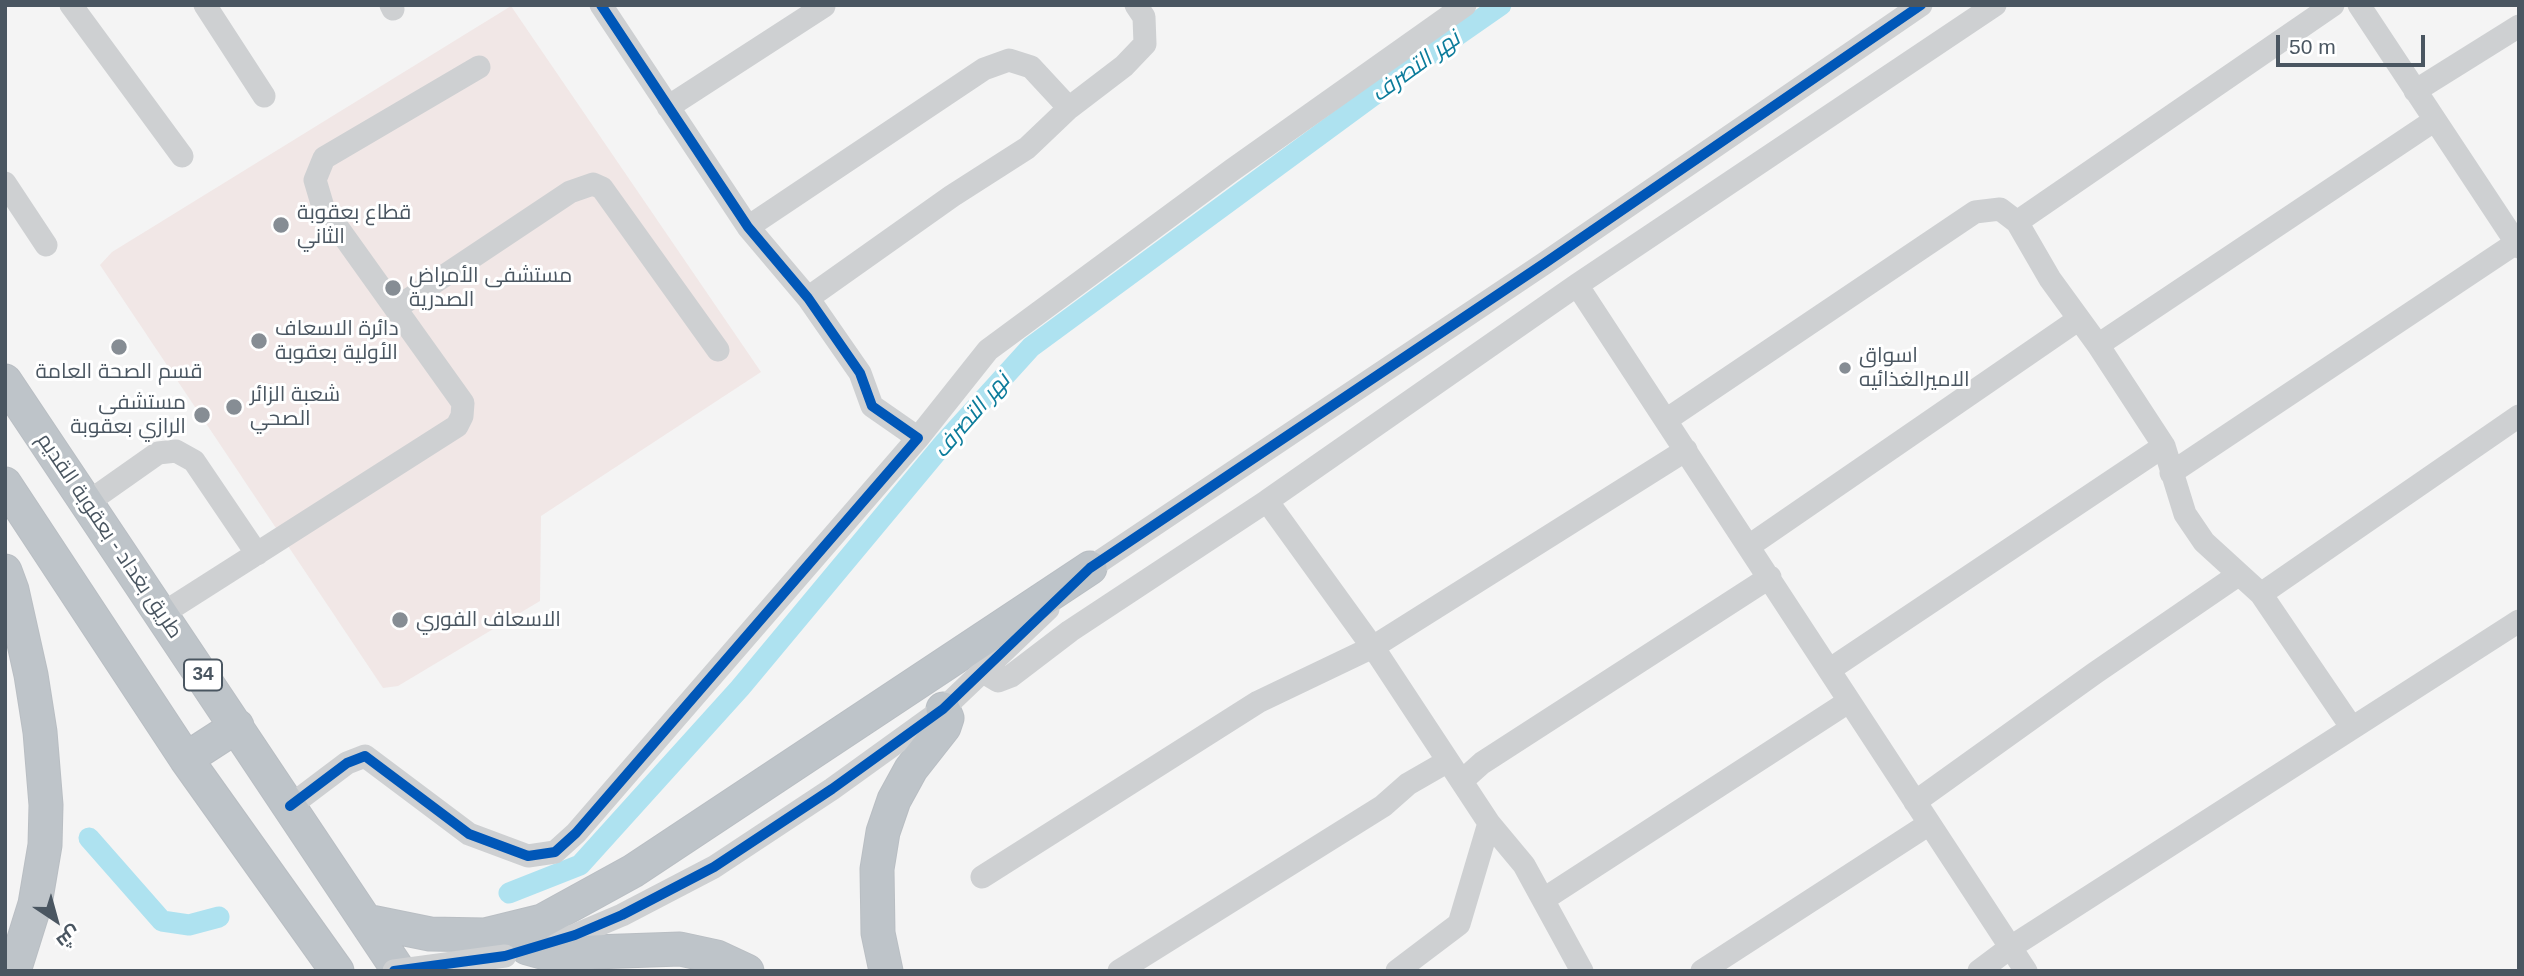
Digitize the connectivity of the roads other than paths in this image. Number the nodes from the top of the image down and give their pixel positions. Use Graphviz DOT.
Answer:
graph roads {
  1 [pos="71,5"];
  2 [pos="205,5"];
  3 [pos="601,5"];
  4 [pos="1136,5"];
  5 [pos="1465,5"];
  6 [pos="1921,5"];
  7 [pos="1995,5"];
  8 [pos="2333,5"];
  9 [pos="2359,5"];
  10 [pos="824,6"];
  11 [pos="2519,26"];
  12 [pos="480,67"];
  13 [pos="2415,91"];
  14 [pos="264,96"];
  15 [pos="668,107"];
  16 [pos="1069,108"];
  17 [pos="2435,120"];
  18 [pos="182,156"];
  19 [pos="5,183"];
  20 [pos="2510,212"];
  21 [pos="2017,222"];
  22 [pos="748,228"];
  23 [pos="46,245"];
  24 [pos="2517,245"];
  25 [pos="1577,285"];
  26 [pos="808,298"];
  27 [pos="396,309"];
  28 [pos="2079,319"];
  29 [pos="2098,345"];
  30 [pos="718,350"];
  31 [pos="5,381"];
  32 [pos="2519,416"];
  33 [pos="1666,420"];
  34 [pos="918,438"];
  35 [pos="2164,446"];
  36 [pos="1686,450"];
  37 [pos="2171,473"];
  38 [pos="5,485"];
  39 [pos="1267,501"];
  40 [pos="87,503"];
  41 [pos="1749,546"];
  42 [pos="257,554"];
  43 [pos="1090,568"];
  44 [pos="5,571"];
  45 [pos="2238,575"];
  46 [pos="1770,577"];
  47 [pos="2261,594"];
  48 [pos="162,614"];
  49 [pos="2519,621"];
  50 [pos="1373,647"];
  51 [pos="1829,670"];
  52 [pos="982,672"];
  53 [pos="1848,702"];
  54 [pos="943,709"];
  55 [pos="237,726"];
  56 [pos="2352,728"];
  57 [pos="186,759"];
  58 [pos="1448,761"];
  59 [pos="1463,780"];
  60 [pos="1915,802"];
  61 [pos="290,806"];
  62 [pos="1489,822"];
  63 [pos="1929,824"];
  64 [pos="982,877"];
  65 [pos="1544,899"];
  66 [pos="366,921"];
  67 [pos="2011,947"];
  68 [pos="516,952"];
  69 [pos="14,971"];
  70 [pos="337,971"];
  71 [pos="397,971"];
  72 [pos="747,971"];
  73 [pos="886,971"];
  74 [pos="1119,971"];
  75 [pos="1397,971"];
  76 [pos="1582,971"];
  77 [pos="1702,971"];
  78 [pos="1979,971"];
  79 [pos="2026,971"];
  1 -- 18 [label="street"];
  2 -- 14 [label="street"];
  3 -- 15 [label="street"];
  4 -- 16 [label="street"];
  5 -- 34 [label="street"];
  6 -- 43 [label="street"];
  7 -- 25 [label="street"];
  8 -- 21 [label="street"];
  9 -- 13 [label="street"];
  10 -- 15 [label="street"];
  11 -- 13 [label="street"];
  12 -- 27 [label="street"];
  13 -- 17 [label="street"];
  15 -- 22 [label="street"];
  16 -- 22 [label="street"];
  16 -- 26 [label="street"];
  17 -- 20 [label="street"];
  17 -- 29 [label="street"];
  19 -- 23 [label="street"];
  20 -- 24 [label="street"];
  21 -- 28 [label="street"];
  21 -- 33 [label="street"];
  22 -- 26 [label="street"];
  24 -- 37 [label="street"];
  25 -- 33 [label="street"];
  25 -- 39 [label="street"];
  26 -- 34 [label="street"];
  27 -- 30 [label="street"];
  27 -- 42 [label="street"];
  28 -- 29 [label="street"];
  28 -- 41 [label="street"];
  29 -- 35 [label="street"];
  31 -- 40 [label="highway, طريق بغداد - بعقوبة القديم / 34"];
  32 -- 47 [label="street"];
  33 -- 36 [label="street"];
  34 -- 61 [label="street"];
  35 -- 37 [label="street"];
  35 -- 51 [label="street"];
  36 -- 41 [label="street"];
  36 -- 50 [label="street"];
  37 -- 45 [label="street"];
  38 -- 57 [label="highway"];
  39 -- 50 [label="street"];
  39 -- 52 [label="street"];
  40 -- 42 [label="street"];
  40 -- 48 [label="highway, طريق بغداد - بعقوبة القديم / 34"];
  41 -- 46 [label="street"];
  42 -- 48 [label="street"];
  43 -- 52 [label="street"];
  43 -- 66 [label="highway"];
  44 -- 69 [label="highway"];
  45 -- 47 [label="street"];
  45 -- 60 [label="street"];
  46 -- 51 [label="street"];
  46 -- 59 [label="street"];
  47 -- 56 [label="street"];
  48 -- 55 [label="highway, طريق بغداد - بعقوبة القديم / 34"];
  49 -- 56 [label="street"];
  50 -- 58 [label="street"];
  50 -- 64 [label="street"];
  51 -- 53 [label="street"];
  52 -- 54 [label="street"];
  53 -- 60 [label="street"];
  53 -- 65 [label="street"];
  54 -- 68 [label="street"];
  54 -- 73 [label="highway"];
  55 -- 57 [label="highway"];
  55 -- 61 [label="highway, طريق بغداد - بعقوبة القديم / 34"];
  56 -- 67 [label="street"];
  57 -- 70 [label="highway"];
  58 -- 59 [label="street"];
  58 -- 74 [label="street"];
  59 -- 62 [label="street"];
  60 -- 63 [label="street"];
  61 -- 66 [label="highway, طريق بغداد - بعقوبة القديم / 34"];
  62 -- 65 [label="street"];
  62 -- 75 [label="street"];
  63 -- 67 [label="street"];
  63 -- 77 [label="street"];
  65 -- 76 [label="street"];
  66 -- 71 [label="highway, طريق بغداد - بعقوبة القديم / 34"];
  67 -- 78 [label="street"];
  67 -- 79 [label="street"];
  68 -- 71 [label="street, bridge"];
  68 -- 72 [label="highway"];
}
